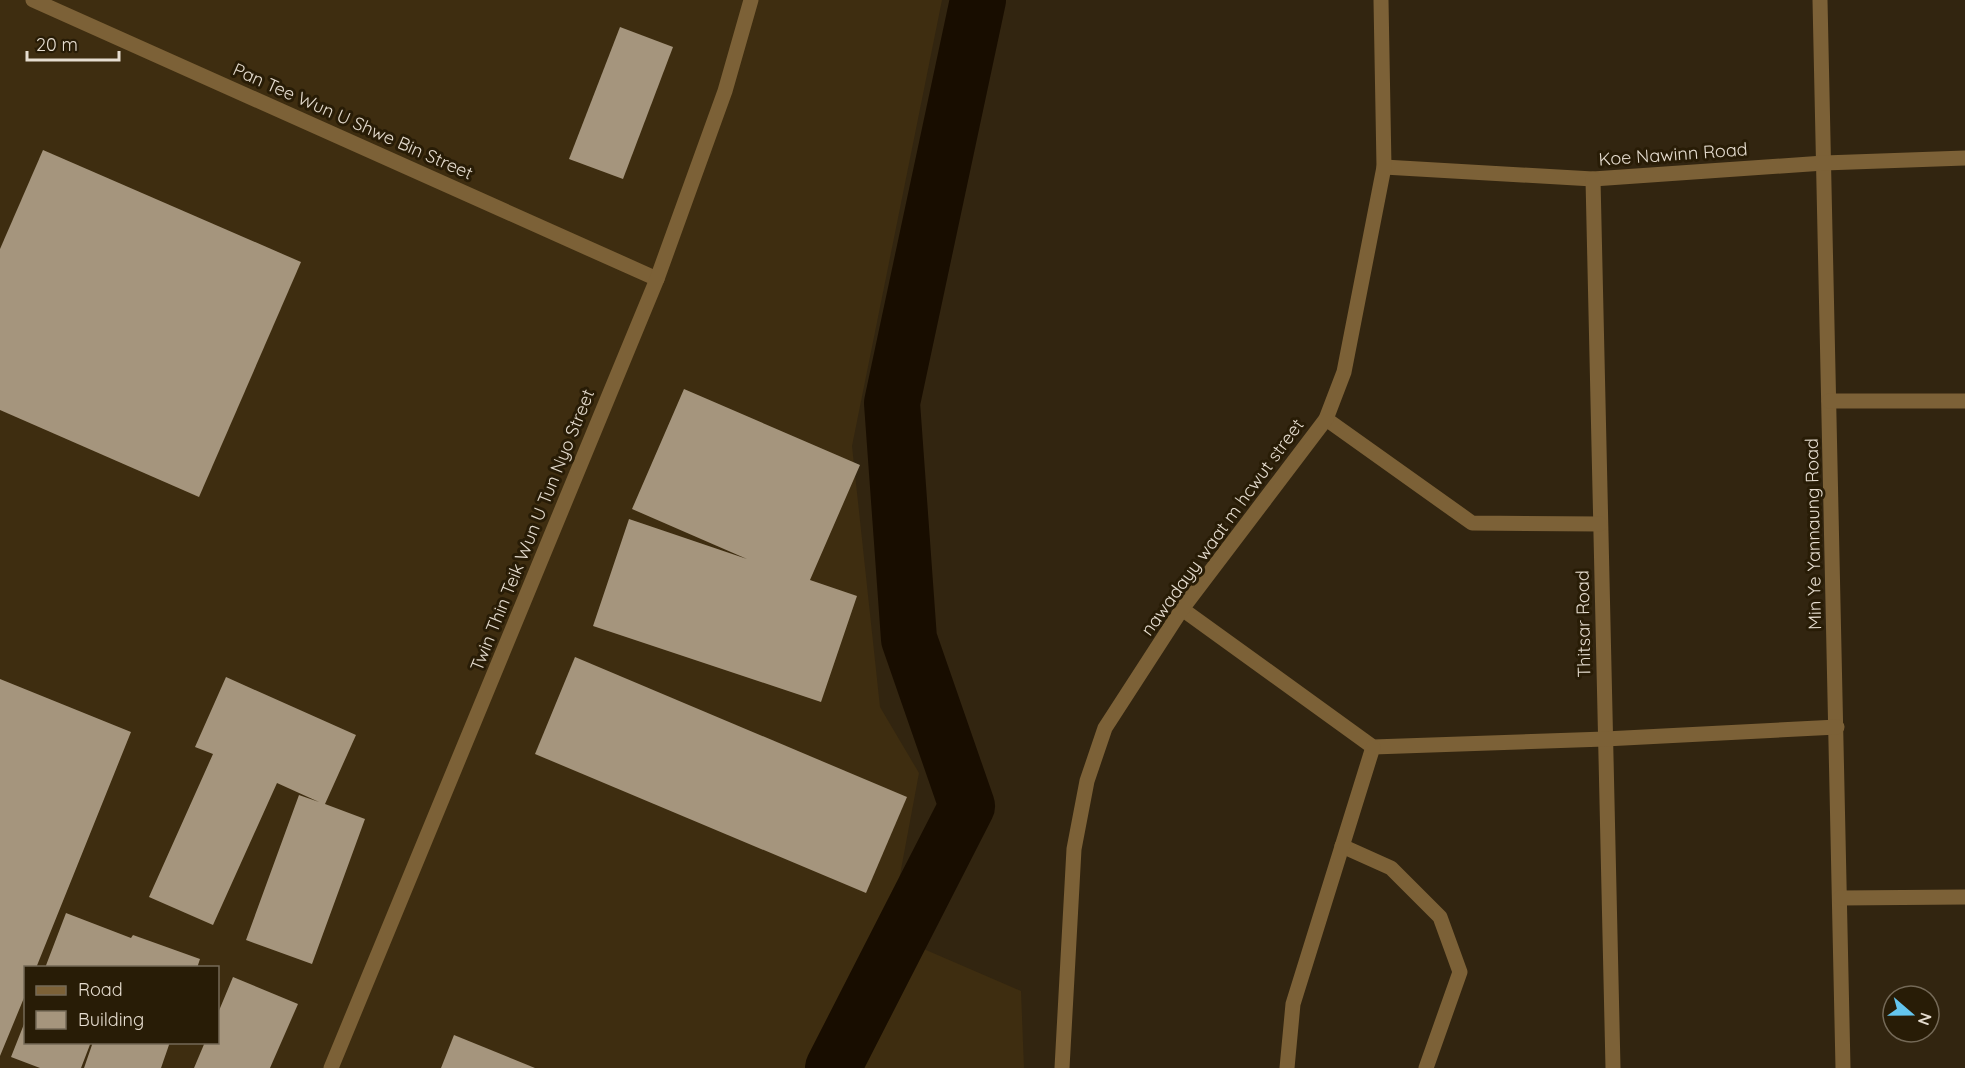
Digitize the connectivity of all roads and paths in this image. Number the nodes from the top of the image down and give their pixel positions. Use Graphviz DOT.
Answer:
graph roads {
  1 [pos="33,0"];
  2 [pos="751,0"];
  3 [pos="1381,0"];
  4 [pos="1820,0"];
  5 [pos="1965,158"];
  6 [pos="1824,164"];
  7 [pos="1384,167"];
  8 [pos="1593,179"];
  9 [pos="657,279"];
  10 [pos="1829,401"];
  11 [pos="1965,401"];
  12 [pos="1326,419"];
  13 [pos="1600,524"];
  14 [pos="1182,609"];
  15 [pos="1837,728"];
  16 [pos="1605,739"];
  17 [pos="1373,747"];
  18 [pos="1342,846"];
  19 [pos="1965,897"];
  20 [pos="1840,898"];
  21 [pos="331,1068"];
  22 [pos="1062,1068"];
  23 [pos="1287,1068"];
  24 [pos="1426,1068"];
  25 [pos="1613,1068"];
  26 [pos="1843,1068"];
  1 -- 9 [label="street, Pan Tee Wun U Shwe Bin Street"];
  2 -- 9 [label="street, Twin Thin Teik Wun U Tun Nyo Street"];
  3 -- 7 [label="street, nawadayy waat m hcwut street"];
  4 -- 6 [label="street, Min Ye Yannaung Road"];
  5 -- 6 [label="street, Koe Nawinn Road"];
  6 -- 8 [label="street, Koe Nawinn Road"];
  6 -- 10 [label="street, Min Ye Yannaung Road"];
  7 -- 8 [label="street, Koe Nawinn Road"];
  7 -- 12 [label="street, nawadayy waat m hcwut street"];
  8 -- 13 [label="street, Thitsar Road"];
  9 -- 21 [label="street, Twin Thin Teik Wun U Tun Nyo Street"];
  10 -- 11 [label="street"];
  10 -- 15 [label="street, Min Ye Yannaung Road"];
  12 -- 13 [label="street"];
  12 -- 14 [label="street, nawadayy waat m hcwut street"];
  13 -- 16 [label="street, Thitsar Road"];
  14 -- 17 [label="street"];
  14 -- 22 [label="street, nawadayy waat m hcwut street"];
  15 -- 16 [label="street"];
  15 -- 20 [label="street, Min Ye Yannaung Road"];
  16 -- 17 [label="street"];
  16 -- 25 [label="street, Thitsar Road"];
  17 -- 18 [label="street"];
  18 -- 23 [label="street"];
  18 -- 24 [label="street"];
  19 -- 20 [label="street"];
  20 -- 26 [label="street, Min Ye Yannaung Road"];
}
